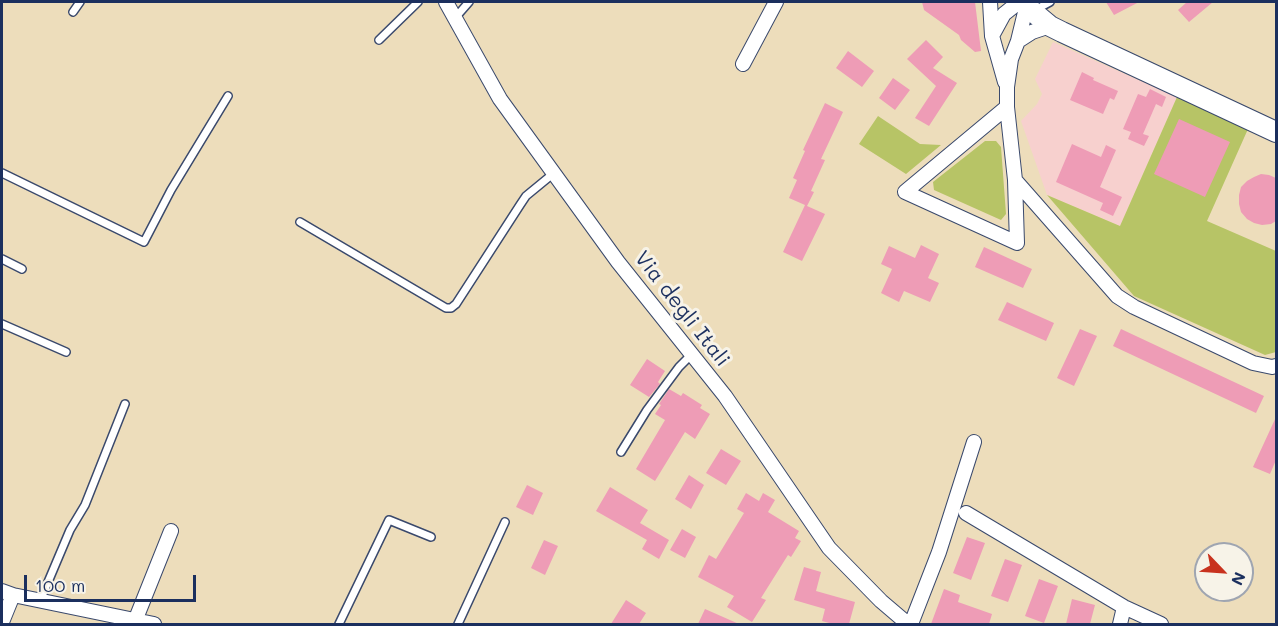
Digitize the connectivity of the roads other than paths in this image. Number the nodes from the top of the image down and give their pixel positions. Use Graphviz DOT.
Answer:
graph roads {
  1 [pos="80,2"];
  2 [pos="418,2"];
  3 [pos="446,2"];
  4 [pos="468,2"];
  5 [pos="776,2"];
  6 [pos="990,2"];
  7 [pos="1050,2"];
  8 [pos="1026,5"];
  9 [pos="74,12"];
  10 [pos="455,18"];
  11 [pos="1050,26"];
  12 [pos="992,36"];
  13 [pos="380,40"];
  14 [pos="1018,41"];
  15 [pos="743,64"];
  16 [pos="1006,87"];
  17 [pos="228,96"];
  18 [pos="1007,107"];
  19 [pos="1276,132"];
  20 [pos="2,173"];
  21 [pos="554,173"];
  22 [pos="1015,180"];
  23 [pos="300,222"];
  24 [pos="2,260"];
  25 [pos="22,269"];
  26 [pos="2,324"];
  27 [pos="66,352"];
  28 [pos="692,354"];
  29 [pos="1276,366"];
  30 [pos="125,404"];
  31 [pos="974,442"];
  32 [pos="621,452"];
  33 [pos="966,513"];
  34 [pos="505,522"];
  35 [pos="171,531"];
  36 [pos="431,537"];
  37 [pos="7,593"];
  38 [pos="40,601"];
  39 [pos="1124,607"];
  40 [pos="135,621"];
  41 [pos="2,622"];
  42 [pos="154,624"];
  43 [pos="339,624"];
  44 [pos="458,624"];
  45 [pos="910,624"];
  46 [pos="1120,624"];
  47 [pos="1161,624"];
  1 -- 9 [label="lane"];
  2 -- 13 [label="lane"];
  3 -- 10 [label="street, Via degli Itali"];
  4 -- 10 [label="lane"];
  5 -- 15 [label="street"];
  6 -- 12 [label="street"];
  7 -- 8 [label="lane"];
  8 -- 11 [label="street"];
  8 -- 12 [label="street"];
  8 -- 14 [label="street"];
  10 -- 21 [label="street, Via degli Itali"];
  11 -- 14 [label="street"];
  11 -- 19 [label="street"];
  12 -- 16 [label="street"];
  14 -- 16 [label="street"];
  16 -- 18 [label="street"];
  17 -- 20 [label="lane"];
  18 -- 22 [label="street"];
  18 -- 22 [label="street"];
  21 -- 23 [label="lane"];
  21 -- 28 [label="street, Via degli Itali"];
  22 -- 29 [label="street"];
  24 -- 25 [label="lane"];
  26 -- 27 [label="lane"];
  28 -- 32 [label="lane"];
  28 -- 45 [label="street, Via degli Itali"];
  30 -- 38 [label="lane"];
  31 -- 45 [label="street"];
  33 -- 39 [label="street"];
  34 -- 44 [label="lane"];
  35 -- 40 [label="street"];
  36 -- 43 [label="lane"];
  37 -- 38 [label="street"];
  37 -- 41 [label="street"];
  38 -- 40 [label="street"];
  39 -- 46 [label="street"];
  39 -- 47 [label="street"];
  40 -- 42 [label="street"];
}
